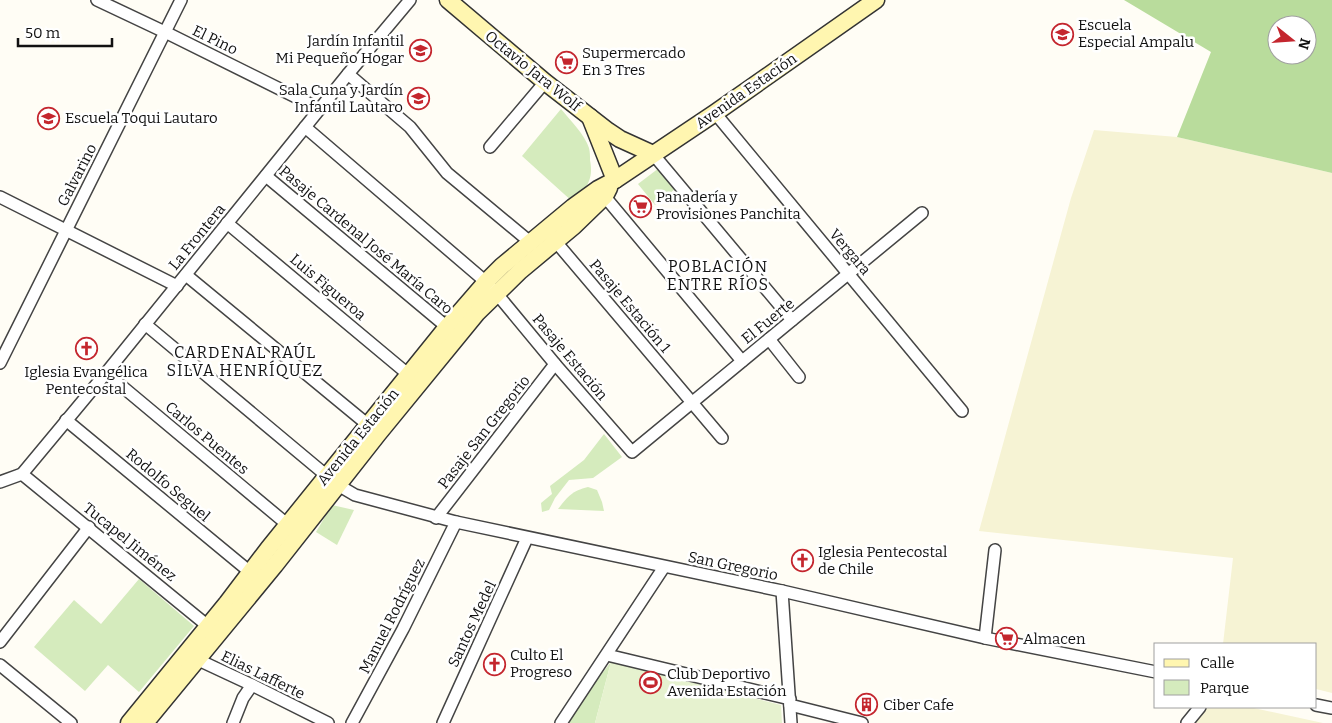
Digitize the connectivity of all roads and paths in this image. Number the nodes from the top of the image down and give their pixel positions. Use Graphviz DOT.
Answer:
graph roads {
  1 [pos="97,0"];
  2 [pos="181,0"];
  3 [pos="410,0"];
  4 [pos="448,0"];
  5 [pos="876,0"];
  6 [pos="165,32"];
  7 [pos="348,74"];
  8 [pos="545,82"];
  9 [pos="320,109"];
  10 [pos="714,113"];
  11 [pos="590,117"];
  12 [pos="305,127"];
  13 [pos="490,146"];
  14 [pos="653,154"];
  15 [pos="266,176"];
  16 [pos="615,180"];
  17 [pos="601,192"];
  18 [pos="0,197"];
  19 [pos="922,213"];
  20 [pos="227,223"];
  21 [pos="66,230"];
  22 [pos="551,236"];
  23 [pos="530,242"];
  24 [pos="849,274"];
  25 [pos="186,275"];
  26 [pos="177,286"];
  27 [pos="491,288"];
  28 [pos="792,320"];
  29 [pos="145,324"];
  30 [pos="447,328"];
  31 [pos="769,339"];
  32 [pos="742,361"];
  33 [pos="0,363"];
  34 [pos="556,364"];
  35 [pos="106,373"];
  36 [pos="409,375"];
  37 [pos="799,378"];
  38 [pos="692,403"];
  39 [pos="962,411"];
  40 [pos="66,420"];
  41 [pos="373,429"];
  42 [pos="722,438"];
  43 [pos="632,452"];
  44 [pos="22,474"];
  45 [pos="0,481"];
  46 [pos="332,481"];
  47 [pos="436,518"];
  48 [pos="456,522"];
  49 [pos="288,525"];
  50 [pos="89,527"];
  51 [pos="527,538"];
  52 [pos="994,550"];
  53 [pos="664,567"];
  54 [pos="250,572"];
  55 [pos="782,592"];
  56 [pos="214,630"];
  57 [pos="985,638"];
  58 [pos="0,642"];
  59 [pos="607,655"];
  60 [pos="191,656"];
  61 [pos="0,665"];
  62 [pos="1154,672"];
  63 [pos="252,685"];
  64 [pos="790,702"];
  65 [pos="1317,705"];
  66 [pos="1199,708"];
  67 [pos="1332,708"];
  68 [pos="71,723"];
  69 [pos="129,723"];
  70 [pos="145,723"];
  71 [pos="233,723"];
  72 [pos="328,723"];
  73 [pos="352,723"];
  74 [pos="443,723"];
  75 [pos="561,723"];
  76 [pos="791,723"];
  77 [pos="862,723"];
  78 [pos="1188,723"];
  1 -- 6 [label="street, El Pino"];
  2 -- 6 [label="street, Galvarino"];
  3 -- 7 [label="street, La Frontera"];
  4 -- 8 [label="street, Octavio Jara Wolf"];
  5 -- 10 [label="street, Avenida Estación"];
  6 -- 9 [label="street, El Pino"];
  6 -- 21 [label="street, Galvarino"];
  7 -- 9 [label="street, La Frontera"];
  7 -- 23 [label="street"];
  8 -- 11 [label="street, Octavio Jara Wolf"];
  8 -- 13 [label="street"];
  9 -- 12 [label="street, La Frontera"];
  10 -- 14 [label="street, Avenida Estación"];
  10 -- 24 [label="street, Vergara"];
  11 -- 14 [label="street"];
  11 -- 16 [label="street, Octavio Jara Wolf"];
  12 -- 15 [label="street, La Frontera"];
  12 -- 27 [label="street, Pasaje Estación"];
  14 -- 16 [label="street, Avenida Estación"];
  14 -- 28 [label="street"];
  15 -- 20 [label="street, La Frontera"];
  15 -- 30 [label="street, Pasaje Cardenal José María Caro"];
  16 -- 17 [label="street, Avenida Estación"];
  17 -- 22 [label="street, Avenida Estación"];
  17 -- 32 [label="street"];
  18 -- 21 [label="street"];
  19 -- 24 [label="street, El Fuerte"];
  20 -- 25 [label="street, La Frontera"];
  20 -- 36 [label="street, Luis Figueroa"];
  21 -- 26 [label="street"];
  21 -- 33 [label="street, Galvarino"];
  22 -- 23 [label="street, Avenida Estación"];
  22 -- 27 [label="street, Avenida Estación"];
  22 -- 38 [label="street, Pasaje Estación 1"];
  23 -- 27 [label="street, Avenida Estación"];
  24 -- 28 [label="street, El Fuerte"];
  24 -- 39 [label="street, Vergara"];
  25 -- 26 [label="street, La Frontera"];
  25 -- 41 [label="street"];
  26 -- 29 [label="street, La Frontera"];
  27 -- 30 [label="street, Avenida Estación"];
  27 -- 34 [label="street, Pasaje Estación"];
  27 -- 41 [label="street, Avenida Estación"];
  28 -- 31 [label="street, El Fuerte"];
  29 -- 35 [label="street, La Frontera"];
  29 -- 46 [label="street, San Gregorio"];
  30 -- 36 [label="street, Avenida Estación"];
  31 -- 32 [label="street, El Fuerte"];
  31 -- 37 [label="street"];
  32 -- 38 [label="street, El Fuerte"];
  34 -- 43 [label="street, Pasaje Estación"];
  34 -- 47 [label="street, Pasaje San Gregorio"];
  35 -- 40 [label="street, La Frontera"];
  35 -- 49 [label="street, Carlos Puentes"];
  36 -- 41 [label="street, Avenida Estación"];
  38 -- 42 [label="street, Pasaje Estación 1"];
  38 -- 43 [label="street, El Fuerte"];
  40 -- 44 [label="street, La Frontera"];
  40 -- 54 [label="street, Rodolfo Seguel"];
  41 -- 46 [label="street, Avenida Estación"];
  44 -- 45 [label="street"];
  44 -- 50 [label="street, Tucapel Jiménez"];
  46 -- 47 [label="street, San Gregorio"];
  46 -- 49 [label="street, Avenida Estación"];
  46 -- 56 [label="street, Avenida Estación"];
  47 -- 48 [label="street, San Gregorio"];
  48 -- 51 [label="street, San Gregorio"];
  48 -- 73 [label="street, Manuel Rodríguez"];
  49 -- 54 [label="street, Avenida Estación"];
  50 -- 56 [label="street, Tucapel Jiménez"];
  50 -- 58 [label="street"];
  51 -- 53 [label="street, San Gregorio"];
  51 -- 74 [label="street, Santos Medel"];
  52 -- 57 [label="street"];
  53 -- 55 [label="street, San Gregorio"];
  53 -- 59 [label="street"];
  54 -- 56 [label="street, Avenida Estación"];
  55 -- 57 [label="street, San Gregorio"];
  55 -- 64 [label="street"];
  56 -- 60 [label="street, Avenida Estación"];
  57 -- 62 [label="street, San Gregorio"];
  59 -- 64 [label="street"];
  59 -- 75 [label="street"];
  60 -- 63 [label="street, Elias Lafferte"];
  60 -- 69 [label="street, Avenida Estación"];
  60 -- 70 [label="street, Avenida Estación"];
  61 -- 68 [label="street"];
  63 -- 71 [label="street"];
  63 -- 72 [label="street, Elias Lafferte"];
  64 -- 76 [label="street"];
  64 -- 77 [label="street"];
  65 -- 67 [label="street"];
  66 -- 78 [label="street"];
}
